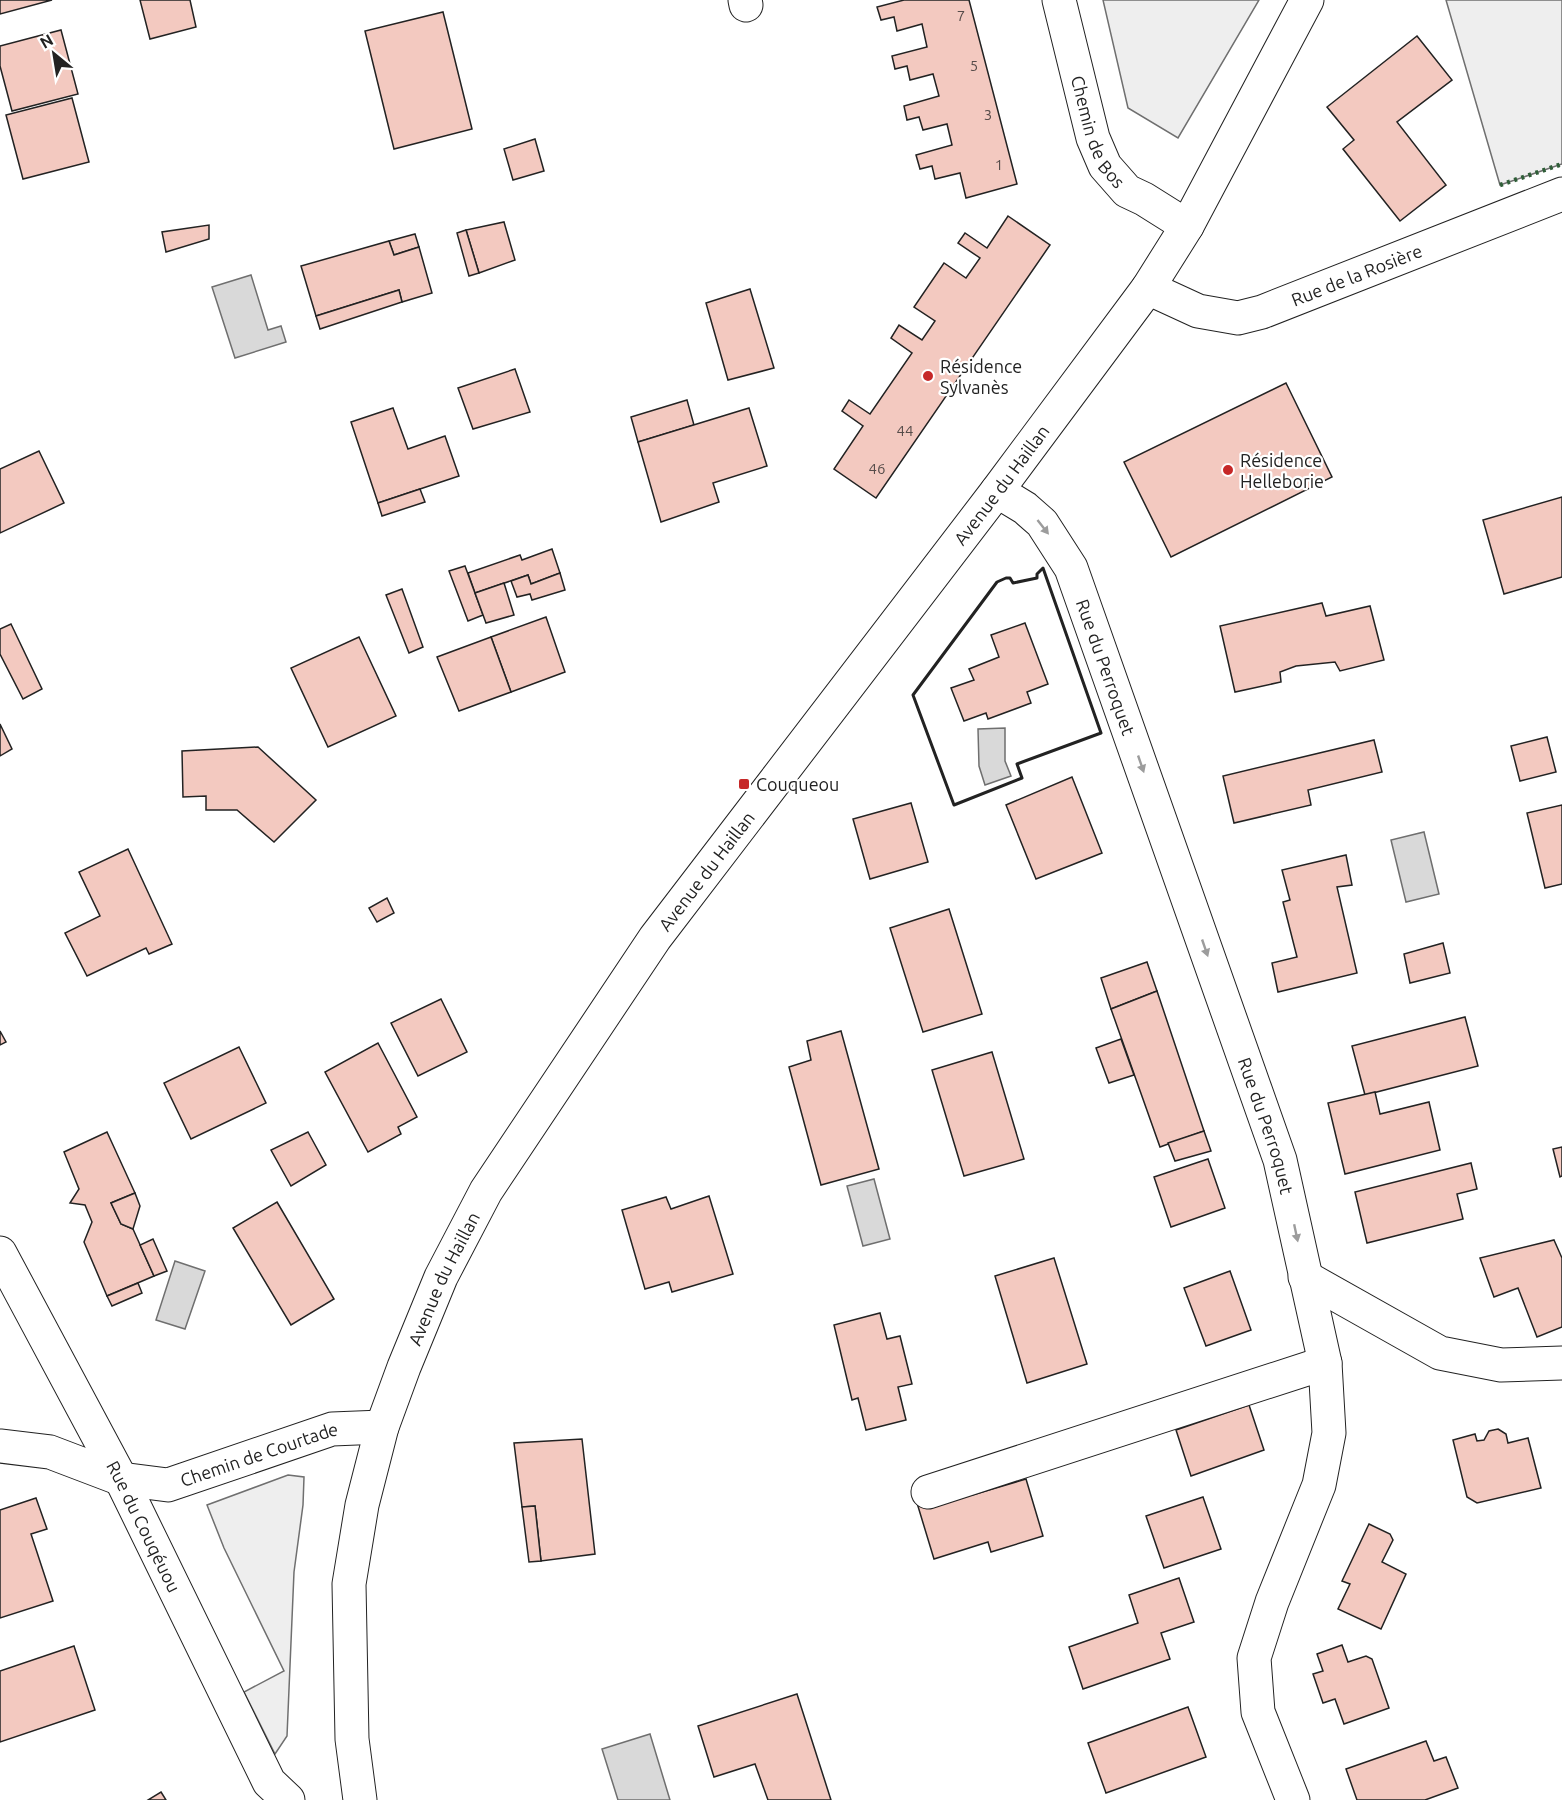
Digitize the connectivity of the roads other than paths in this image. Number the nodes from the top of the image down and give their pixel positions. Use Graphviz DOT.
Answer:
graph roads {
  1 [pos="1059,0"];
  2 [pos="1307,0"];
  3 [pos="1562,194"];
  4 [pos="1188,226"];
  5 [pos="1148,288"];
  6 [pos="998,491"];
  7 [pos="0,1253"];
  8 [pos="1305,1277"];
  9 [pos="1325,1363"];
  10 [pos="1562,1363"];
  11 [pos="382,1428"];
  12 [pos="0,1446"];
  13 [pos="121,1479"];
  14 [pos="928,1492"];
  15 [pos="288,1800"];
  16 [pos="360,1800"];
  17 [pos="1293,1800"];
  1 -- 4 [label="street, Chemin de Bos"];
  2 -- 4 [label="street, Avenue du Haillan"];
  3 -- 5 [label="street, Rue de la Rosière"];
  4 -- 5 [label="street, Avenue du Haillan"];
  5 -- 6 [label="street, Avenue du Haillan"];
  6 -- 8 [label="street, Rue du Perroquet, one-way"];
  6 -- 11 [label="street, Avenue du Haillan"];
  7 -- 13 [label="street, Rue du Couqéuou"];
  8 -- 9 [label="street, Rue du Perroquet"];
  8 -- 10 [label="street"];
  9 -- 14 [label="street"];
  9 -- 17 [label="street, Rue du Perroquet"];
  11 -- 13 [label="street, Chemin de Courtade"];
  11 -- 16 [label="street, Avenue du Haillan"];
  12 -- 13 [label="street, Chemin de Courtade"];
  13 -- 15 [label="street, Rue du Couqéuou"];
}
